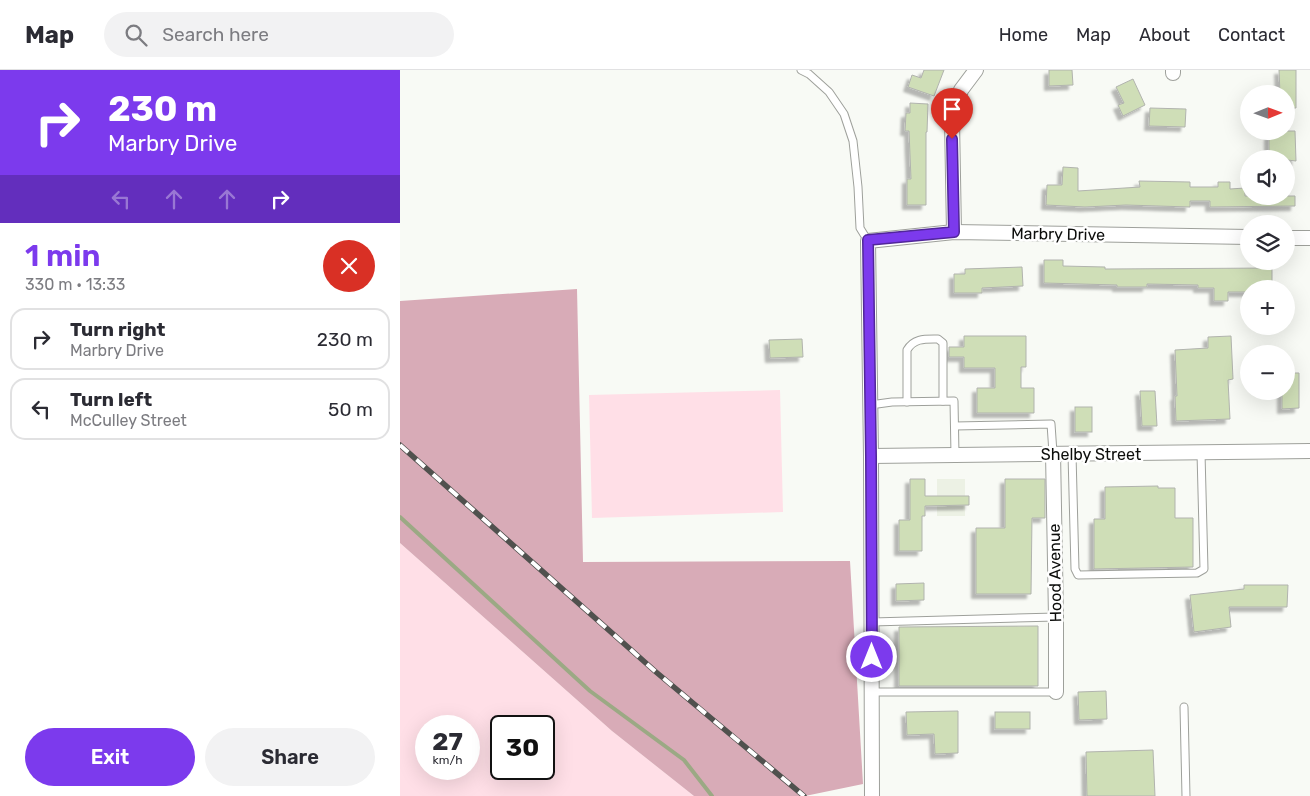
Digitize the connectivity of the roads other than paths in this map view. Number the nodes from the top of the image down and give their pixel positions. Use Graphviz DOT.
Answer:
graph roads {
  1 [pos="801,70"];
  2 [pos="976,70"];
  3 [pos="954,232"];
  4 [pos="1240,237"];
  5 [pos="1295,238"];
  6 [pos="1310,238"];
  7 [pos="868,240"];
  8 [pos="943,401"];
  9 [pos="907,402"];
  10 [pos="870,405"];
  11 [pos="955,426"];
  12 [pos="1310,451"];
  13 [pos="1201,453"];
  14 [pos="1053,454"];
  15 [pos="1072,454"];
  16 [pos="955,455"];
  17 [pos="871,456"];
  18 [pos="1056,617"];
  19 [pos="872,622"];
  20 [pos="872,692"];
  21 [pos="1056,692"];
  22 [pos="1184,707"];
  23 [pos="872,796"];
  24 [pos="1186,796"];
  1 -- 7 [label="lane"];
  2 -- 3 [label="street"];
  3 -- 4 [label="street, Marbry Drive"];
  3 -- 7 [label="street, Marbry Drive"];
  5 -- 6 [label="street"];
  7 -- 10 [label="street"];
  8 -- 9 [label="lane"];
  8 -- 9 [label="lane"];
  8 -- 11 [label="lane"];
  9 -- 10 [label="lane"];
  10 -- 17 [label="street"];
  11 -- 14 [label="lane"];
  11 -- 16 [label="lane"];
  12 -- 13 [label="street, Shelby Street"];
  13 -- 15 [label="street, Shelby Street"];
  13 -- 15 [label="lane"];
  14 -- 15 [label="street, Shelby Street"];
  14 -- 16 [label="street, Shelby Street"];
  14 -- 18 [label="street, Hood Avenue"];
  16 -- 17 [label="street, Shelby Street"];
  17 -- 19 [label="street"];
  18 -- 19 [label="lane"];
  18 -- 21 [label="street, Hood Avenue"];
  19 -- 20 [label="street"];
  20 -- 21 [label="lane"];
  20 -- 23 [label="street"];
  22 -- 24 [label="lane"];
}
